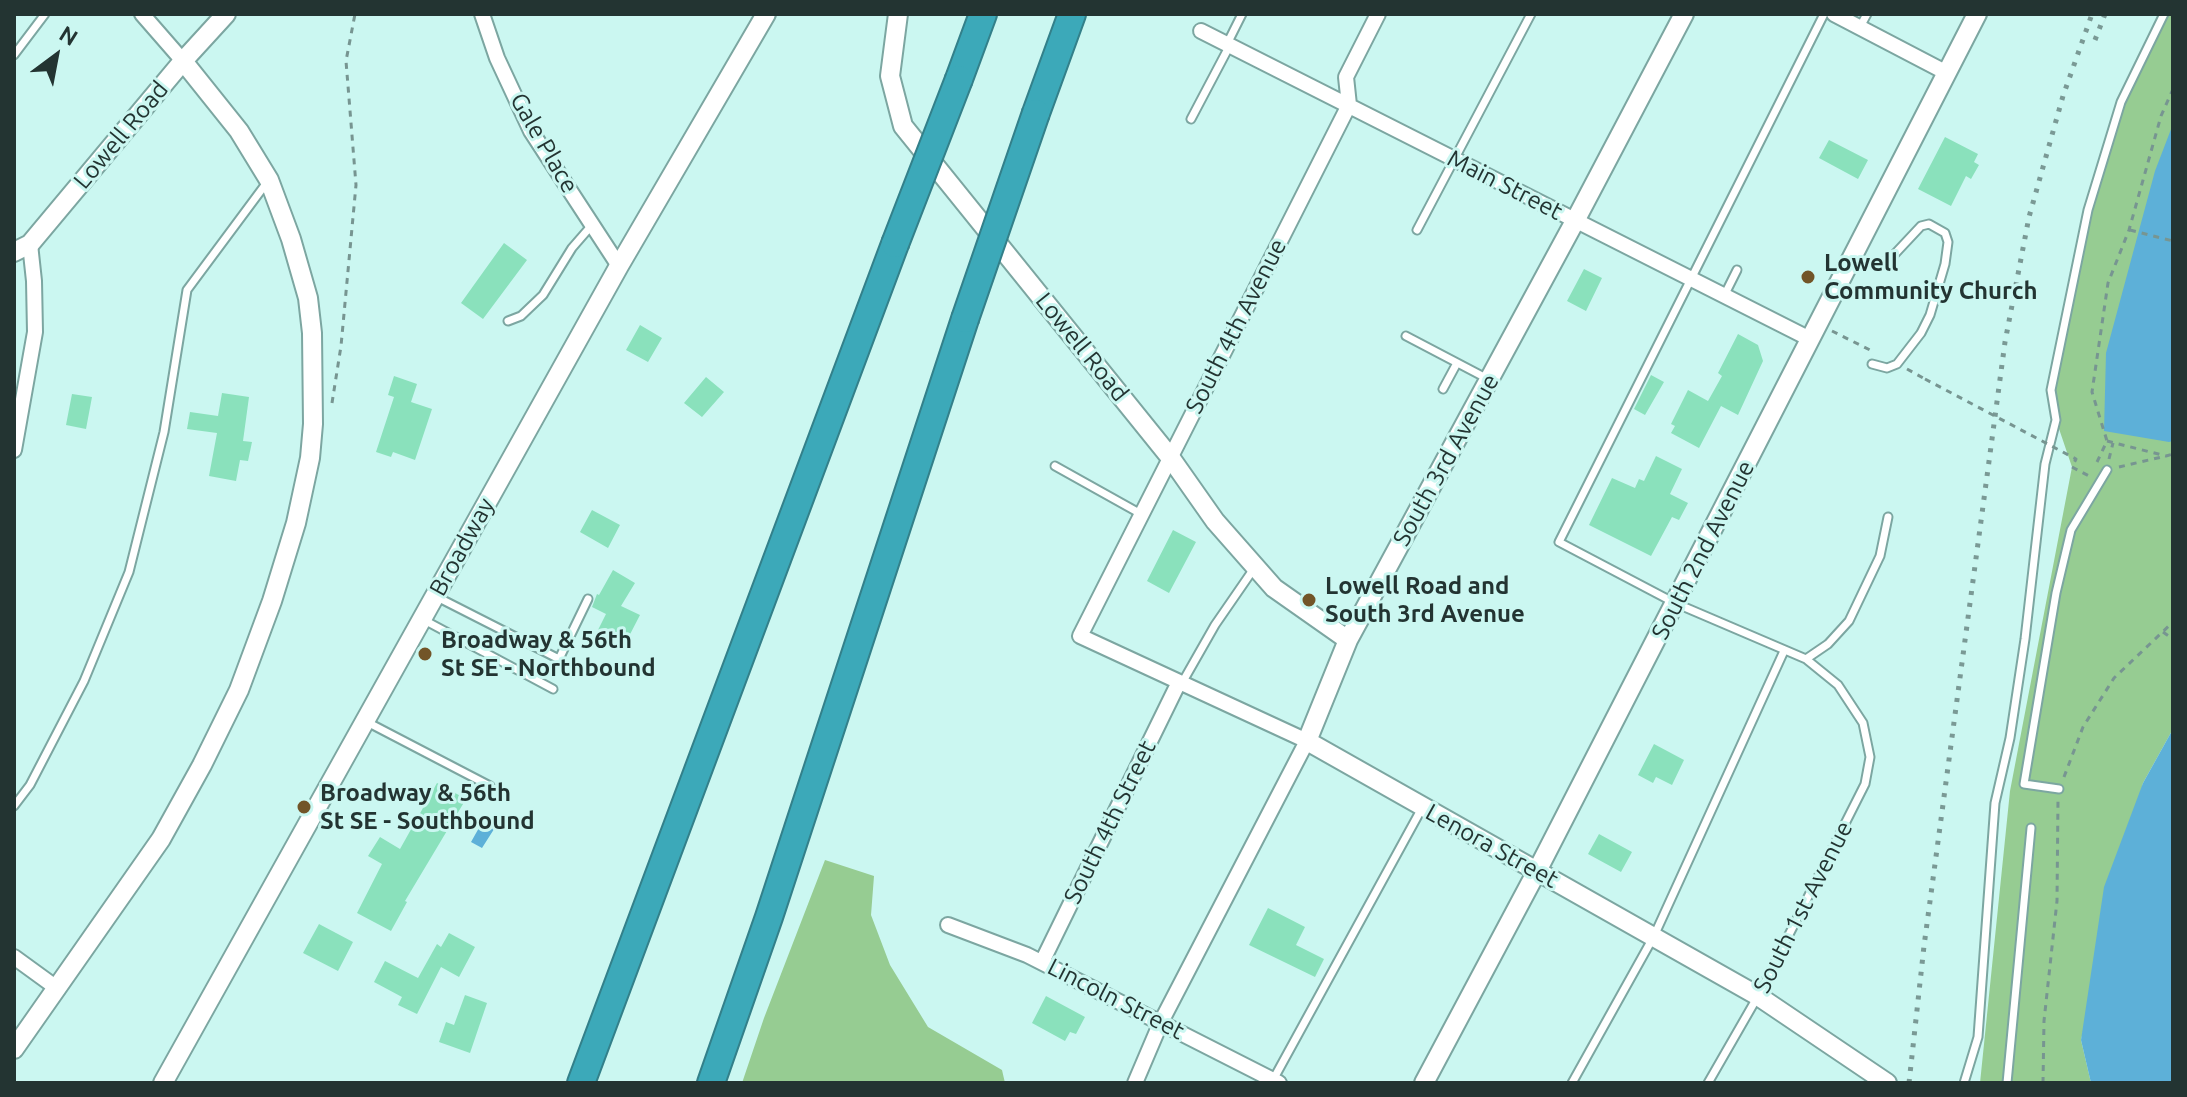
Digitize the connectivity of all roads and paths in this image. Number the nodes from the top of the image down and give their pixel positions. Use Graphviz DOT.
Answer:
graph roads {
  1 [pos="45,14"];
  2 [pos="142,14"];
  3 [pos="226,14"];
  4 [pos="355,14"];
  5 [pos="482,14"];
  6 [pos="766,14"];
  7 [pos="898,14"];
  8 [pos="983,14"];
  9 [pos="1072,14"];
  10 [pos="1242,14"];
  11 [pos="1378,14"];
  12 [pos="1531,14"];
  13 [pos="1684,14"];
  14 [pos="1824,14"];
  15 [pos="1834,14"];
  16 [pos="1977,14"];
  17 [pos="2164,14"];
  18 [pos="1863,21"];
  19 [pos="1201,31"];
  20 [pos="1228,45"];
  21 [pos="14,55"];
  22 [pos="183,61"];
  23 [pos="1947,73"];
  24 [pos="2173,89"];
  25 [pos="1349,105"];
  26 [pos="1191,119"];
  27 [pos="1456,160"];
  28 [pos="269,180"];
  29 [pos="1575,221"];
  30 [pos="592,225"];
  31 [pos="1417,230"];
  32 [pos="2129,230"];
  33 [pos="2173,241"];
  34 [pos="22,248"];
  35 [pos="1852,258"];
  36 [pos="619,266"];
  37 [pos="1737,270"];
  38 [pos="1691,279"];
  39 [pos="1724,296"];
  40 [pos="508,321"];
  41 [pos="1406,336"];
  42 [pos="1810,339"];
  43 [pos="1457,363"];
  44 [pos="1872,364"];
  45 [pos="1925,379"];
  46 [pos="1489,380"];
  47 [pos="1443,389"];
  48 [pos="331,407"];
  49 [pos="2107,441"];
  50 [pos="14,446"];
  51 [pos="2173,454"];
  52 [pos="2166,456"];
  53 [pos="1170,457"];
  54 [pos="2095,465"];
  55 [pos="1055,466"];
  56 [pos="2107,470"];
  57 [pos="2089,476"];
  58 [pos="1141,514"];
  59 [pos="1888,517"];
  60 [pos="1255,566"];
  61 [pos="435,596"];
  62 [pos="588,599"];
  63 [pos="1675,603"];
  64 [pos="422,619"];
  65 [pos="2173,622"];
  66 [pos="2163,632"];
  67 [pos="1080,636"];
  68 [pos="2173,639"];
  69 [pos="1348,640"];
  70 [pos="1784,651"];
  71 [pos="1806,659"];
  72 [pos="1180,683"];
  73 [pos="553,689"];
  74 [pos="365,721"];
  75 [pos="1307,741"];
  76 [pos="490,786"];
  77 [pos="2059,789"];
  78 [pos="14,806"];
  79 [pos="1423,807"];
  80 [pos="2031,828"];
  81 [pos="1537,871"];
  82 [pos="948,925"];
  83 [pos="1654,936"];
  84 [pos="14,957"];
  85 [pos="1042,962"];
  86 [pos="58,989"];
  87 [pos="1758,996"];
  88 [pos="1161,1022"];
  89 [pos="14,1049"];
  90 [pos="1877,1080"];
  91 [pos="1276,1082"];
  92 [pos="163,1083"];
  93 [pos="581,1083"];
  94 [pos="711,1083"];
  95 [pos="1135,1083"];
  96 [pos="1424,1083"];
  97 [pos="1572,1083"];
  98 [pos="1708,1083"];
  99 [pos="1964,1083"];
  100 [pos="2007,1083"];
  101 [pos="2043,1083"];
  1 -- 21 [label="lane"];
  2 -- 22 [label="street"];
  3 -- 22 [label="street, Lowell Road"];
  4 -- 48 [label="path"];
  5 -- 30 [label="street, Gale Place"];
  6 -- 36 [label="street, Broadway"];
  7 -- 53 [label="street, Lowell Road"];
  8 -- 93 [label="highway, bridge"];
  9 -- 94 [label="highway, bridge"];
  10 -- 20 [label="lane"];
  11 -- 25 [label="street, South 4th Avenue"];
  12 -- 27 [label="lane"];
  13 -- 29 [label="street, South 3rd Avenue"];
  14 -- 38 [label="lane"];
  15 -- 18 [label="street"];
  16 -- 23 [label="street, South 2nd Avenue"];
  17 -- 99 [label="lane"];
  18 -- 23 [label="street"];
  19 -- 20 [label="street, Main Street"];
  20 -- 25 [label="street, Main Street"];
  20 -- 26 [label="lane"];
  22 -- 28 [label="street"];
  22 -- 34 [label="street, Lowell Road"];
  23 -- 35 [label="street, South 2nd Avenue"];
  24 -- 32 [label="path"];
  25 -- 27 [label="street, Main Street"];
  25 -- 53 [label="street, South 4th Avenue"];
  27 -- 29 [label="street, Main Street"];
  27 -- 31 [label="lane"];
  28 -- 78 [label="lane"];
  28 -- 86 [label="street"];
  29 -- 38 [label="street, Main Street"];
  29 -- 46 [label="street, South 3rd Avenue"];
  30 -- 36 [label="street, Gale Place"];
  30 -- 40 [label="lane"];
  32 -- 33 [label="path"];
  32 -- 49 [label="path"];
  34 -- 50 [label="street"];
  35 -- 42 [label="street, South 2nd Avenue"];
  35 -- 44 [label="lane"];
  36 -- 61 [label="street, Broadway"];
  37 -- 39 [label="lane"];
  38 -- 39 [label="street, Main Street"];
  38 -- 63 [label="lane"];
  39 -- 42 [label="street, Main Street"];
  41 -- 43 [label="lane"];
  42 -- 63 [label="street, South 2nd Avenue"];
  43 -- 46 [label="lane"];
  43 -- 47 [label="lane"];
  45 -- 57 [label="path, bridge"];
  46 -- 69 [label="street, South 3rd Avenue"];
  49 -- 52 [label="path"];
  49 -- 54 [label="path"];
  51 -- 52 [label="path"];
  52 -- 56 [label="path"];
  53 -- 58 [label="street, South 4th Avenue"];
  53 -- 60 [label="street, Lowell Road"];
  55 -- 58 [label="lane"];
  56 -- 77 [label="lane"];
  58 -- 67 [label="street, South 4th Avenue"];
  59 -- 71 [label="lane"];
  60 -- 69 [label="street, Lowell Road"];
  60 -- 72 [label="lane"];
  61 -- 62 [label="lane"];
  61 -- 64 [label="street, Broadway"];
  63 -- 70 [label="lane"];
  63 -- 81 [label="street, South 2nd Avenue"];
  64 -- 73 [label="lane"];
  64 -- 74 [label="street, Broadway"];
  65 -- 66 [label="path"];
  66 -- 68 [label="path"];
  66 -- 77 [label="path"];
  67 -- 72 [label="street, Lenora Street"];
  69 -- 75 [label="street, South 3rd Avenue"];
  70 -- 71 [label="lane"];
  70 -- 83 [label="lane"];
  71 -- 87 [label="lane, South 1st Avenue"];
  72 -- 75 [label="street, Lenora Street"];
  72 -- 85 [label="street, South 4th Street"];
  74 -- 76 [label="lane"];
  74 -- 92 [label="street, Broadway"];
  75 -- 79 [label="street, Lenora Street"];
  75 -- 88 [label="street, South 3rd Avenue"];
  77 -- 101 [label="path"];
  79 -- 81 [label="street, Lenora Street"];
  79 -- 91 [label="lane"];
  80 -- 100 [label="lane"];
  81 -- 83 [label="street, Lenora Street"];
  81 -- 96 [label="street, South 2nd Avenue"];
  82 -- 85 [label="street, Lincoln Street"];
  83 -- 87 [label="street, Lenora Street"];
  83 -- 97 [label="lane"];
  84 -- 86 [label="street"];
  85 -- 88 [label="street, Lincoln Street"];
  86 -- 89 [label="street"];
  87 -- 90 [label="street, Lenora Street"];
  87 -- 98 [label="lane, South 1st Avenue"];
  88 -- 91 [label="street, Lincoln Street"];
  88 -- 95 [label="street, South 3rd Avenue"];
}
